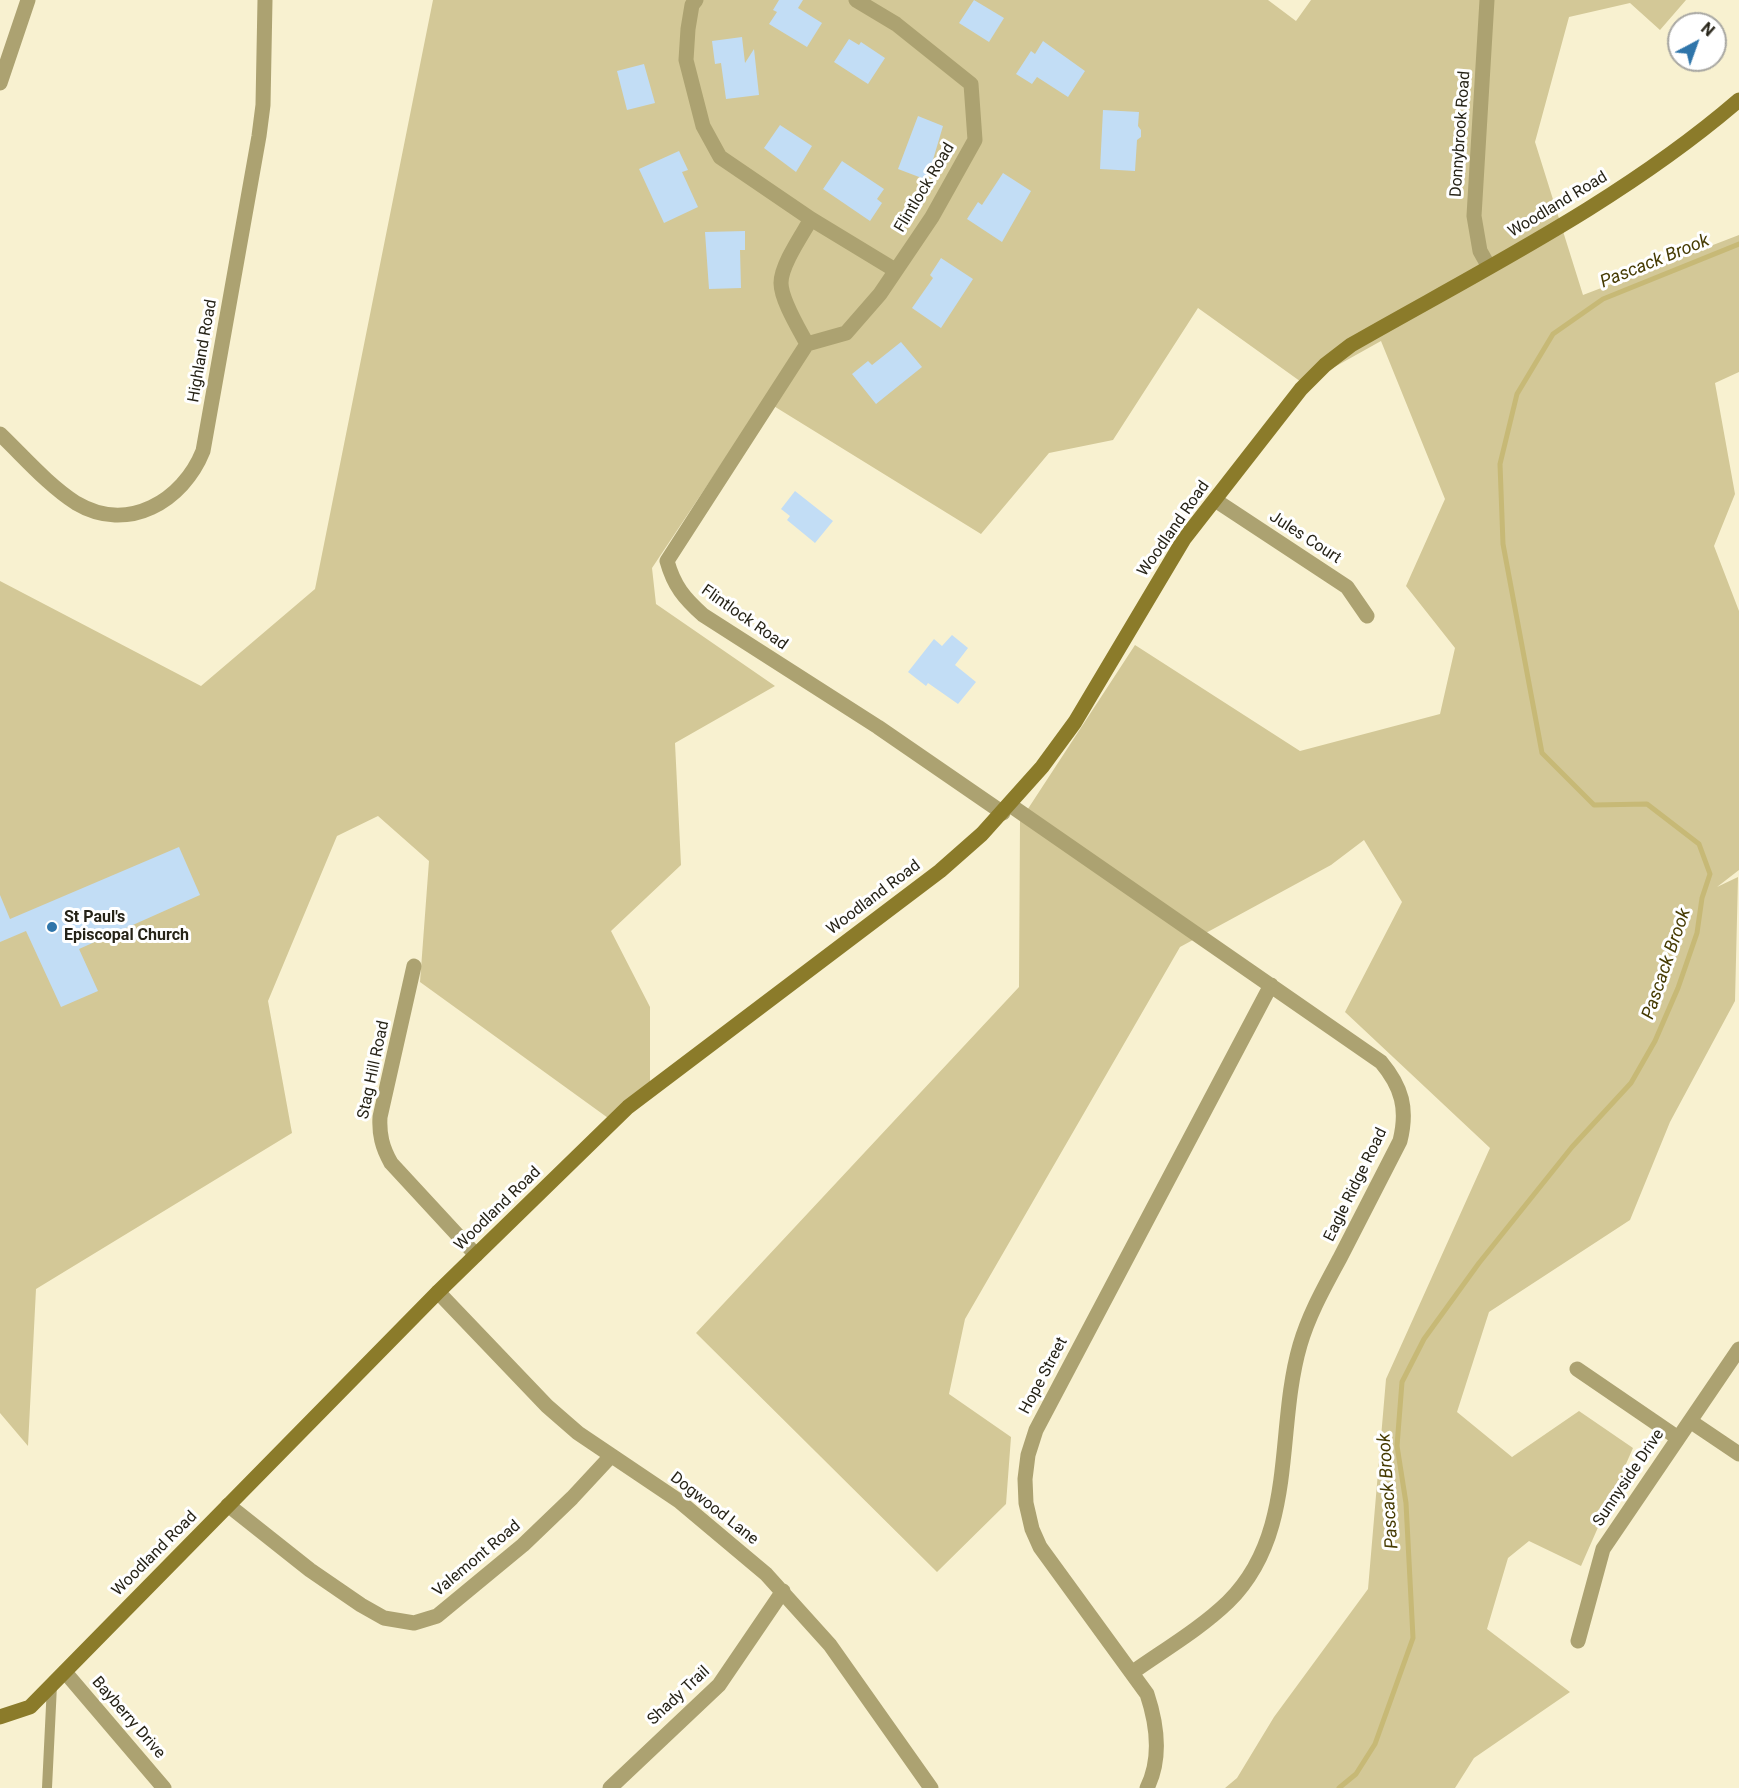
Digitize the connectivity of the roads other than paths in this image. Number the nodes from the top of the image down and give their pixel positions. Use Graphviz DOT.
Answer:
graph roads {
  1 [pos="28,0"];
  2 [pos="265,0"];
  3 [pos="696,0"];
  4 [pos="856,0"];
  5 [pos="1487,0"];
  6 [pos="0,83"];
  7 [pos="1739,100"];
  8 [pos="811,219"];
  9 [pos="1489,267"];
  10 [pos="895,270"];
  11 [pos="807,344"];
  12 [pos="0,435"];
  13 [pos="1215,500"];
  14 [pos="1367,616"];
  15 [pos="1007,809"];
  16 [pos="414,966"];
  17 [pos="1271,986"];
  18 [pos="476,1255"];
  19 [pos="438,1292"];
  20 [pos="1739,1349"];
  21 [pos="1577,1369"];
  22 [pos="1690,1421"];
  23 [pos="1678,1438"];
  24 [pos="1739,1454"];
  25 [pos="611,1456"];
  26 [pos="228,1505"];
  27 [pos="783,1591"];
  28 [pos="1578,1641"];
  29 [pos="64,1672"];
  30 [pos="1133,1672"];
  31 [pos="52,1684"];
  32 [pos="0,1717"];
  33 [pos="47,1788"];
  34 [pos="164,1788"];
  35 [pos="610,1788"];
  36 [pos="931,1788"];
  37 [pos="1147,1788"];
  1 -- 6 [label="street"];
  2 -- 12 [label="street, Highland Road"];
  3 -- 8 [label="street"];
  4 -- 10 [label="street, Flintlock Road"];
  5 -- 9 [label="street, Donnybrook Road"];
  7 -- 9 [label="street, Woodland Road"];
  8 -- 10 [label="street"];
  8 -- 11 [label="street"];
  9 -- 13 [label="street, Woodland Road"];
  10 -- 11 [label="street, Flintlock Road"];
  11 -- 15 [label="street, Flintlock Road"];
  13 -- 14 [label="street, Jules Court"];
  13 -- 15 [label="street, Woodland Road"];
  15 -- 17 [label="street, Eagle Ridge Road"];
  15 -- 18 [label="street, Woodland Road"];
  16 -- 18 [label="street, Stag Hill Road"];
  17 -- 30 [label="street, Hope Street"];
  17 -- 30 [label="street, Eagle Ridge Road"];
  18 -- 19 [label="street, Woodland Road"];
  19 -- 25 [label="street, Dogwood Lane"];
  19 -- 26 [label="street, Woodland Road"];
  20 -- 22 [label="street, Sunnyside Drive"];
  21 -- 23 [label="street"];
  22 -- 23 [label="street, Sunnyside Drive"];
  22 -- 24 [label="street"];
  23 -- 28 [label="street, Sunnyside Drive"];
  25 -- 26 [label="street, Valemont Road"];
  25 -- 27 [label="street, Dogwood Lane"];
  26 -- 29 [label="street, Woodland Road"];
  27 -- 35 [label="street, Shady Trail"];
  27 -- 36 [label="street, Dogwood Lane"];
  29 -- 31 [label="street, Woodland Road"];
  29 -- 34 [label="street, Bayberry Drive"];
  30 -- 37 [label="street, Hope Street"];
  31 -- 32 [label="street, Woodland Road"];
  31 -- 33 [label="lane"];
}
